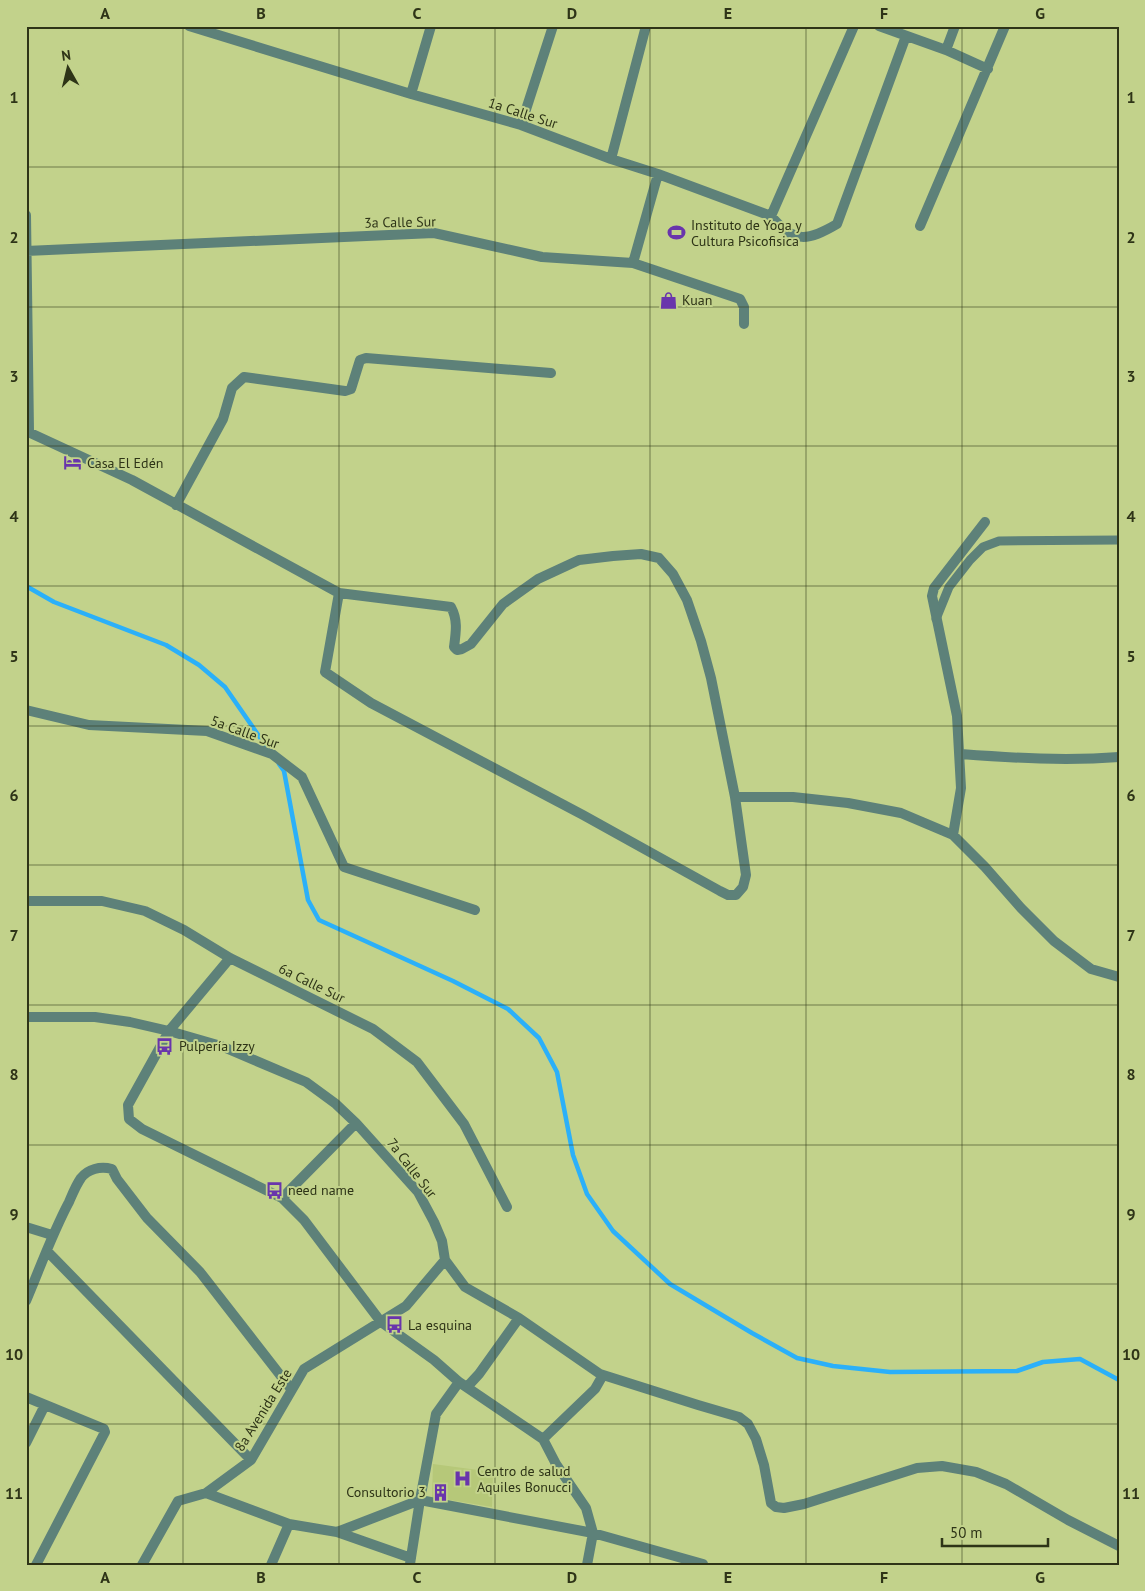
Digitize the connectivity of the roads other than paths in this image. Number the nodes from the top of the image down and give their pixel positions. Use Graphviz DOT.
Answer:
graph roads {
  1 [pos="190,26"];
  2 [pos="431,26"];
  3 [pos="553,26"];
  4 [pos="646,26"];
  5 [pos="854,26"];
  6 [pos="879,26"];
  7 [pos="954,26"];
  8 [pos="1005,26"];
  9 [pos="906,36"];
  10 [pos="946,50"];
  11 [pos="988,69"];
  12 [pos="411,94"];
  13 [pos="521,124"];
  14 [pos="612,159"];
  15 [pos="658,174"];
  16 [pos="26,214"];
  17 [pos="771,216"];
  18 [pos="920,226"];
  19 [pos="27,251"];
  20 [pos="633,263"];
  21 [pos="744,324"];
  22 [pos="550,373"];
  23 [pos="28,431"];
  24 [pos="176,505"];
  25 [pos="985,522"];
  26 [pos="1119,540"];
  27 [pos="339,593"];
  28 [pos="936,619"];
  29 [pos="26,710"];
  30 [pos="961,754"];
  31 [pos="1119,757"];
  32 [pos="735,798"];
  33 [pos="953,836"];
  34 [pos="26,901"];
  35 [pos="475,910"];
  36 [pos="230,958"];
  37 [pos="1119,977"];
  38 [pos="26,1018"];
  39 [pos="169,1031"];
  40 [pos="356,1122"];
  41 [pos="282,1198"];
  42 [pos="508,1207"];
  43 [pos="26,1227"];
  44 [pos="52,1235"];
  45 [pos="47,1251"];
  46 [pos="444,1260"];
  47 [pos="26,1301"];
  48 [pos="519,1318"];
  49 [pos="381,1322"];
  50 [pos="603,1375"];
  51 [pos="463,1384"];
  52 [pos="291,1389"];
  53 [pos="26,1397"];
  54 [pos="44,1405"];
  55 [pos="543,1439"];
  56 [pos="26,1443"];
  57 [pos="251,1460"];
  58 [pos="206,1493"];
  59 [pos="420,1500"];
  60 [pos="289,1524"];
  61 [pos="337,1532"];
  62 [pos="593,1533"];
  63 [pos="1119,1546"];
  64 [pos="411,1561"];
  65 [pos="703,1564"];
  66 [pos="36,1565"];
  67 [pos="142,1565"];
  68 [pos="271,1565"];
  69 [pos="587,1565"];
  1 -- 12 [label="street, 1a Calle Sur"];
  2 -- 12 [label="street"];
  3 -- 13 [label="street"];
  4 -- 14 [label="street"];
  5 -- 17 [label="street"];
  6 -- 9 [label="street"];
  7 -- 10 [label="street"];
  8 -- 11 [label="street"];
  9 -- 10 [label="street"];
  9 -- 17 [label="street, 1a Calle Sur"];
  10 -- 11 [label="street"];
  11 -- 18 [label="street"];
  12 -- 13 [label="street, 1a Calle Sur"];
  13 -- 14 [label="street, 1a Calle Sur"];
  14 -- 15 [label="street, 1a Calle Sur"];
  15 -- 17 [label="street, 1a Calle Sur"];
  15 -- 20 [label="street"];
  16 -- 19 [label="street"];
  19 -- 20 [label="street, 3a Calle Sur"];
  19 -- 23 [label="street"];
  20 -- 21 [label="street, 3a Calle Sur"];
  22 -- 24 [label="street"];
  23 -- 24 [label="street"];
  24 -- 27 [label="street"];
  25 -- 28 [label="street"];
  26 -- 28 [label="lane"];
  27 -- 32 [label="street"];
  27 -- 32 [label="street"];
  28 -- 30 [label="street"];
  29 -- 35 [label="street, 5a Calle Sur"];
  30 -- 31 [label="street"];
  30 -- 33 [label="street"];
  32 -- 33 [label="street"];
  33 -- 37 [label="street"];
  34 -- 36 [label="street, 6a Calle Sur"];
  36 -- 39 [label="street"];
  36 -- 42 [label="street, 6a Calle Sur"];
  38 -- 39 [label="street, 7a Calle Sur"];
  39 -- 40 [label="street, 7a Calle Sur"];
  39 -- 41 [label="street"];
  40 -- 41 [label="street"];
  40 -- 46 [label="street, 7a Calle Sur"];
  41 -- 49 [label="street"];
  43 -- 44 [label="street"];
  44 -- 45 [label="street"];
  44 -- 52 [label="street"];
  45 -- 47 [label="street"];
  45 -- 57 [label="street"];
  46 -- 48 [label="street, 7a Calle Sur"];
  46 -- 49 [label="street, 8a Avenida Este"];
  48 -- 50 [label="street, 7a Calle Sur"];
  48 -- 51 [label="street"];
  49 -- 51 [label="street"];
  49 -- 52 [label="street, 8a Avenida Este"];
  50 -- 55 [label="street"];
  50 -- 63 [label="street, 7a Calle Sur"];
  51 -- 55 [label="street"];
  51 -- 59 [label="street"];
  52 -- 57 [label="street, 8a Avenida Este"];
  53 -- 54 [label="street"];
  54 -- 56 [label="street"];
  54 -- 66 [label="street"];
  55 -- 62 [label="street"];
  57 -- 58 [label="street, 8a Avenida Este"];
  58 -- 60 [label="street"];
  58 -- 67 [label="street, 8a Avenida Este"];
  59 -- 61 [label="street"];
  59 -- 62 [label="street"];
  59 -- 64 [label="street"];
  60 -- 61 [label="street"];
  60 -- 68 [label="street"];
  61 -- 64 [label="street"];
  62 -- 65 [label="street"];
  62 -- 69 [label="street"];
}
